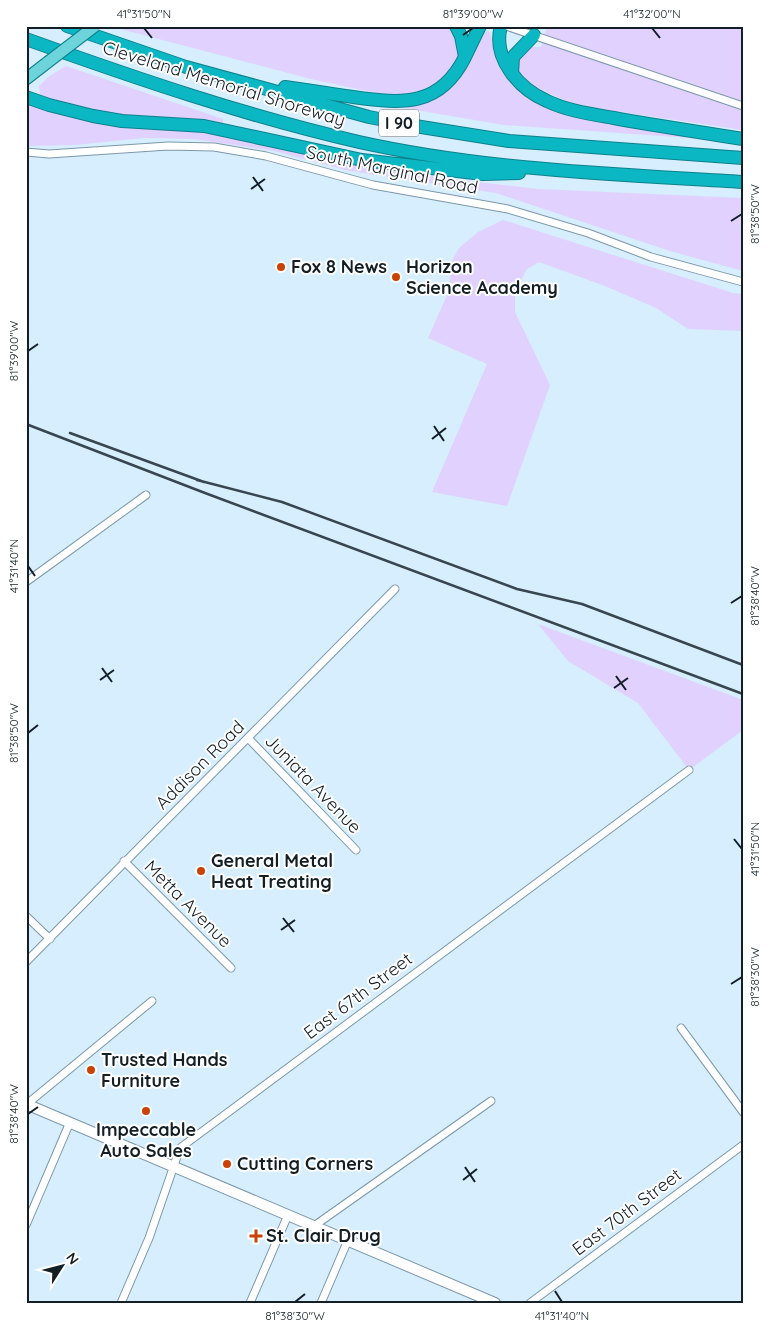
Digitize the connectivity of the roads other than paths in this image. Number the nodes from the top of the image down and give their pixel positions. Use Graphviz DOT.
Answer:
graph roads {
  1 [pos="67,26"];
  2 [pos="95,26"];
  3 [pos="456,26"];
  4 [pos="480,26"];
  5 [pos="501,26"];
  6 [pos="506,26"];
  7 [pos="534,35"];
  8 [pos="26,39"];
  9 [pos="465,57"];
  10 [pos="512,74"];
  11 [pos="225,78"];
  12 [pos="26,79"];
  13 [pos="26,96"];
  14 [pos="743,106"];
  15 [pos="743,139"];
  16 [pos="26,152"];
  17 [pos="743,158"];
  18 [pos="559,172"];
  19 [pos="743,182"];
  20 [pos="743,282"];
  21 [pos="146,495"];
  22 [pos="26,582"];
  23 [pos="395,589"];
  24 [pos="248,738"];
  25 [pos="689,770"];
  26 [pos="356,850"];
  27 [pos="124,861"];
  28 [pos="26,916"];
  29 [pos="50,939"];
  30 [pos="26,962"];
  31 [pos="231,968"];
  32 [pos="152,1001"];
  33 [pos="681,1028"];
  34 [pos="491,1101"];
  35 [pos="27,1104"];
  36 [pos="743,1112"];
  37 [pos="70,1122"];
  38 [pos="743,1145"];
  39 [pos="172,1165"];
  40 [pos="288,1215"];
  41 [pos="26,1224"];
  42 [pos="314,1226"];
  43 [pos="348,1240"];
  44 [pos="121,1303"];
  45 [pos="250,1303"];
  46 [pos="320,1303"];
  47 [pos="495,1303"];
  48 [pos="530,1303"];
  1 -- 11 [label="highway, Cleveland Memorial Shoreway / I 90"];
  2 -- 12 [label="main road, bridge"];
  3 -- 9 [label="highway"];
  4 -- 9 [label="highway"];
  5 -- 10 [label="highway"];
  6 -- 7 [label="street"];
  7 -- 10 [label="highway"];
  7 -- 14 [label="street"];
  8 -- 18 [label="highway, Cleveland Memorial Shoreway / I 90"];
  9 -- 11 [label="highway"];
  10 -- 15 [label="highway"];
  11 -- 17 [label="highway, Cleveland Memorial Shoreway / I 90"];
  13 -- 18 [label="highway"];
  16 -- 20 [label="street, South Marginal Road"];
  18 -- 19 [label="highway, Cleveland Memorial Shoreway / I 90"];
  21 -- 22 [label="street"];
  23 -- 24 [label="street, Addison Road"];
  24 -- 26 [label="street, Juniata Avenue"];
  24 -- 27 [label="street, Addison Road"];
  25 -- 39 [label="street, East 67th Street"];
  27 -- 29 [label="street, Addison Road"];
  27 -- 31 [label="street, Metta Avenue"];
  28 -- 29 [label="street"];
  29 -- 30 [label="street, Addison Road"];
  32 -- 35 [label="street"];
  33 -- 36 [label="street"];
  34 -- 42 [label="street"];
  35 -- 37 [label="main road"];
  37 -- 39 [label="main road"];
  37 -- 41 [label="street"];
  38 -- 48 [label="street, East 70th Street"];
  39 -- 40 [label="main road"];
  39 -- 44 [label="street, East 67th Street"];
  40 -- 42 [label="main road"];
  40 -- 45 [label="street"];
  42 -- 43 [label="main road"];
  43 -- 46 [label="street"];
  43 -- 47 [label="main road"];
}
